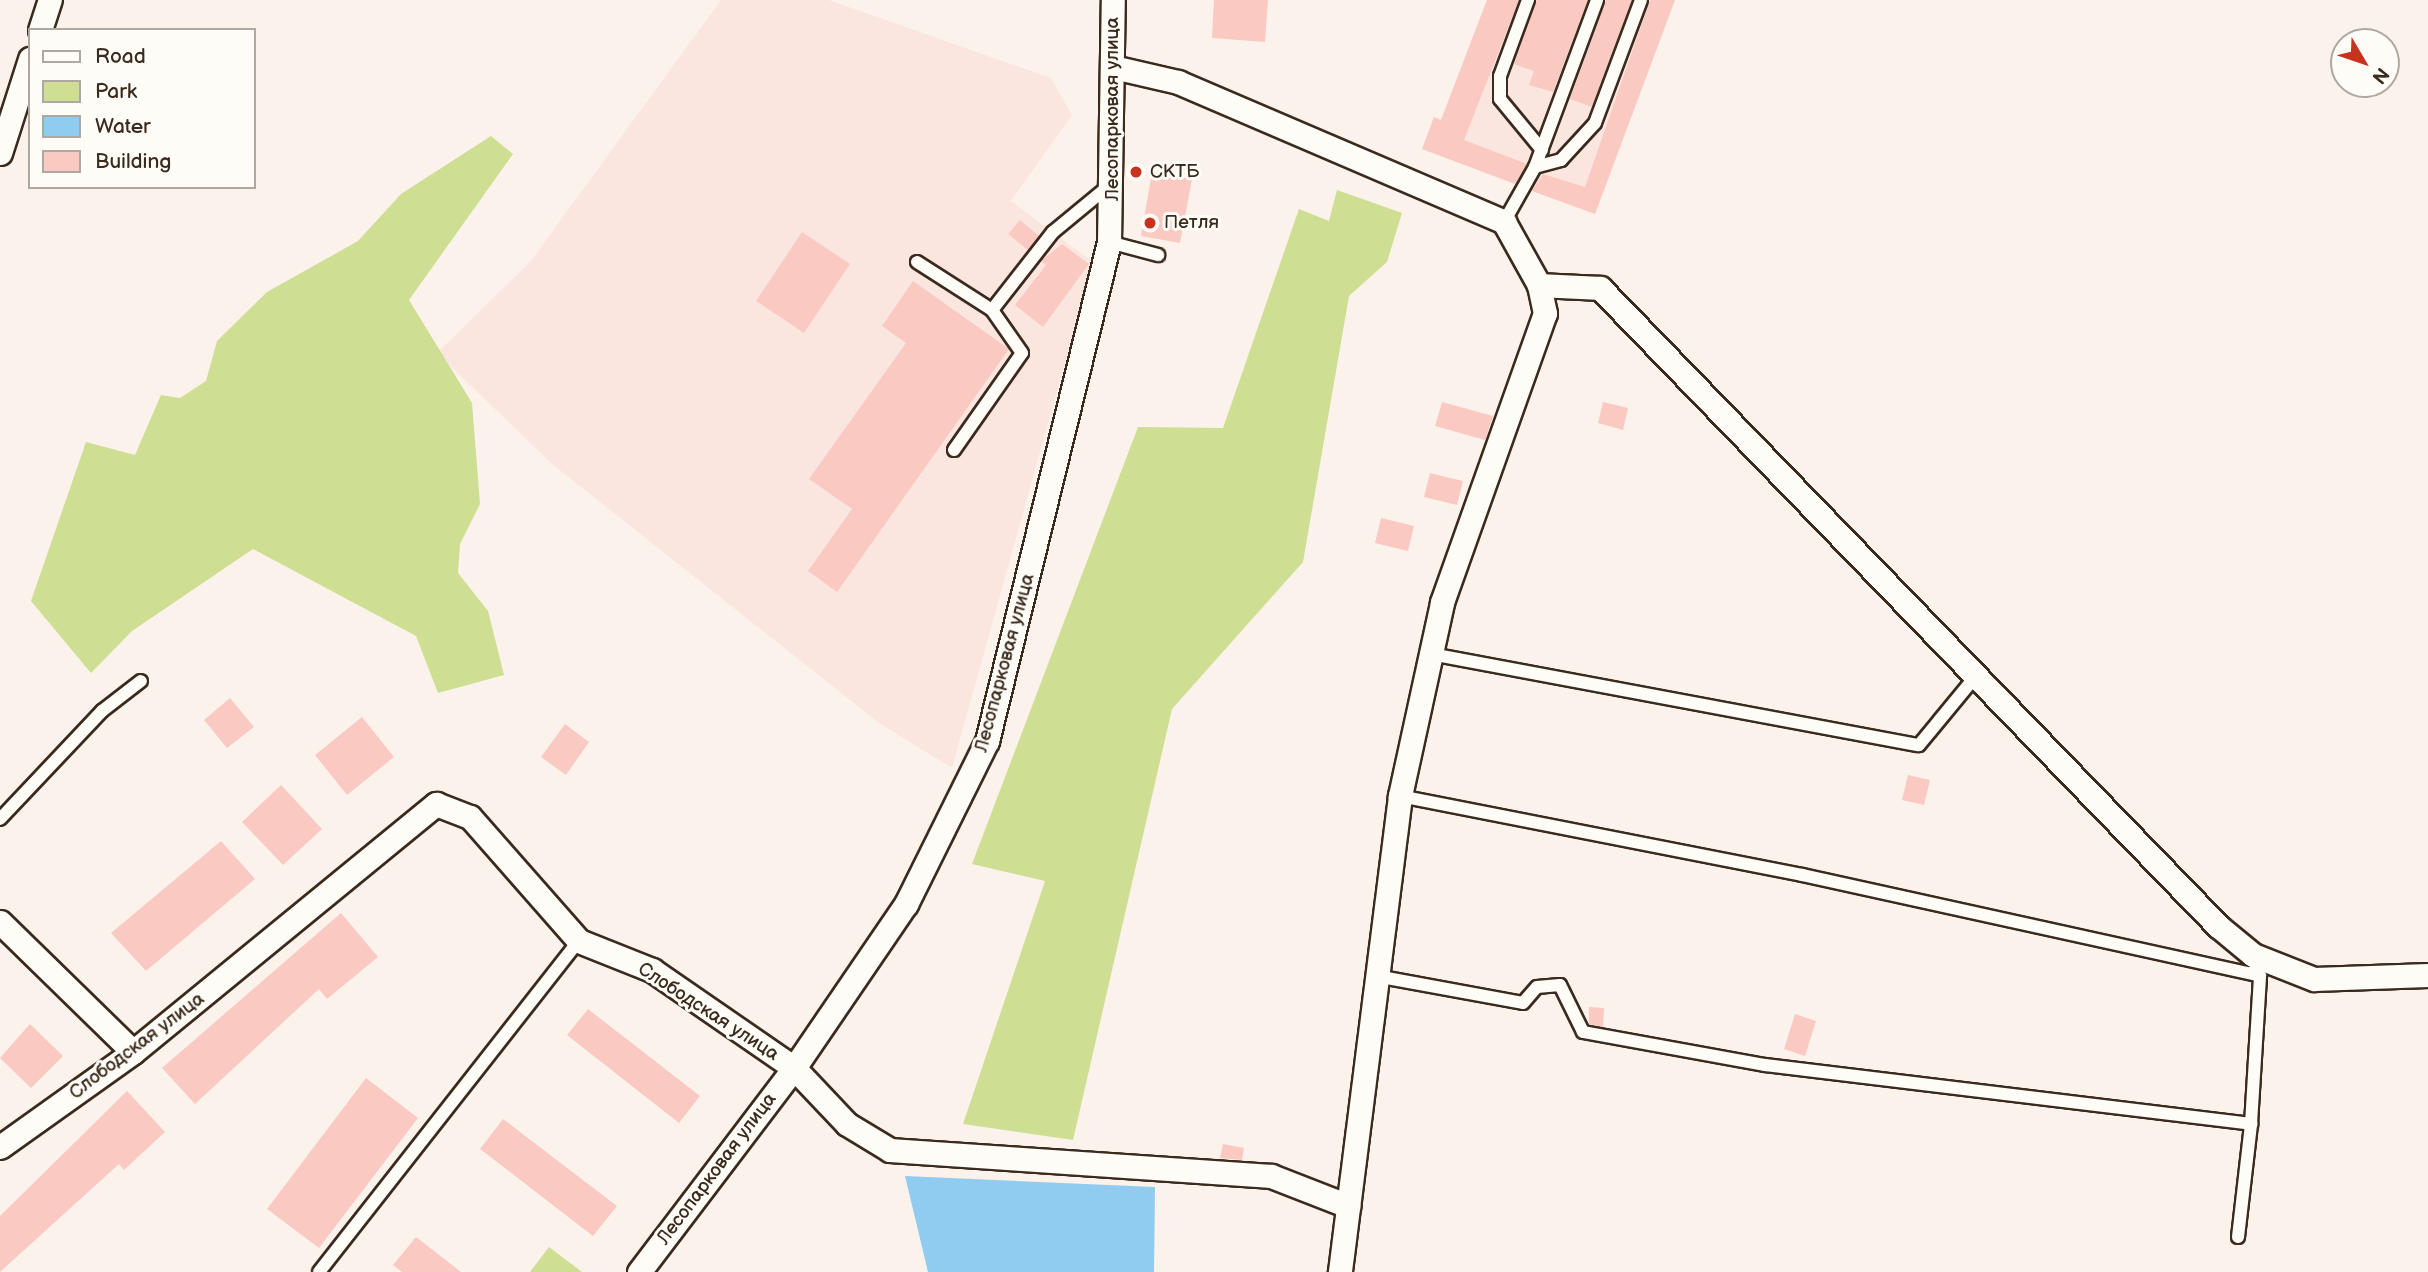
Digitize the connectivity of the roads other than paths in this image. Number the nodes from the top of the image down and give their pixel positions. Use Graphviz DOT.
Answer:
graph roads {
  1 [pos="50,0"];
  2 [pos="1113,0"];
  3 [pos="1528,0"];
  4 [pos="1597,0"];
  5 [pos="1641,0"];
  6 [pos="41,28"];
  7 [pos="28,65"];
  8 [pos="1113,67"];
  9 [pos="1542,150"];
  10 [pos="0,153"];
  11 [pos="1535,167"];
  12 [pos="1113,183"];
  13 [pos="1504,222"];
  14 [pos="1109,242"];
  15 [pos="1158,256"];
  16 [pos="917,261"];
  17 [pos="1538,285"];
  18 [pos="992,310"];
  19 [pos="954,450"];
  20 [pos="1431,654"];
  21 [pos="1975,677"];
  22 [pos="141,681"];
  23 [pos="1400,796"];
  24 [pos="0,819"];
  25 [pos="0,922"];
  26 [pos="2218,926"];
  27 [pos="579,941"];
  28 [pos="1376,975"];
  29 [pos="2428,975"];
  30 [pos="2260,976"];
  31 [pos="133,1052"];
  32 [pos="794,1068"];
  33 [pos="2251,1124"];
  34 [pos="0,1147"];
  35 [pos="1348,1206"];
  36 [pos="2238,1237"];
  37 [pos="320,1272"];
  38 [pos="639,1272"];
  39 [pos="1340,1272"];
  1 -- 6 [label="street"];
  2 -- 8 [label="street, Лесопарковая улица"];
  3 -- 9 [label="lane"];
  4 -- 9 [label="lane"];
  5 -- 11 [label="lane"];
  7 -- 10 [label="street"];
  8 -- 12 [label="street, Лесопарковая улица"];
  8 -- 13 [label="street"];
  9 -- 11 [label="lane"];
  11 -- 13 [label="lane"];
  12 -- 14 [label="street, Лесопарковая улица"];
  12 -- 18 [label="lane"];
  13 -- 17 [label="street"];
  14 -- 15 [label="lane"];
  14 -- 32 [label="street, Лесопарковая улица"];
  16 -- 18 [label="lane"];
  17 -- 20 [label="street"];
  17 -- 21 [label="street"];
  18 -- 19 [label="lane"];
  20 -- 21 [label="lane"];
  20 -- 23 [label="street"];
  21 -- 26 [label="street"];
  22 -- 24 [label="lane"];
  23 -- 28 [label="street"];
  23 -- 30 [label="lane"];
  25 -- 31 [label="street"];
  26 -- 29 [label="street"];
  26 -- 30 [label="lane"];
  27 -- 31 [label="street, Слободская улица"];
  27 -- 32 [label="street, Слободская улица"];
  27 -- 37 [label="lane"];
  28 -- 33 [label="lane"];
  28 -- 35 [label="street"];
  30 -- 33 [label="lane"];
  31 -- 34 [label="street, Слободская улица"];
  32 -- 35 [label="street, Слободская улица"];
  32 -- 38 [label="street, Лесопарковая улица"];
  33 -- 36 [label="lane"];
  35 -- 39 [label="street"];
}
